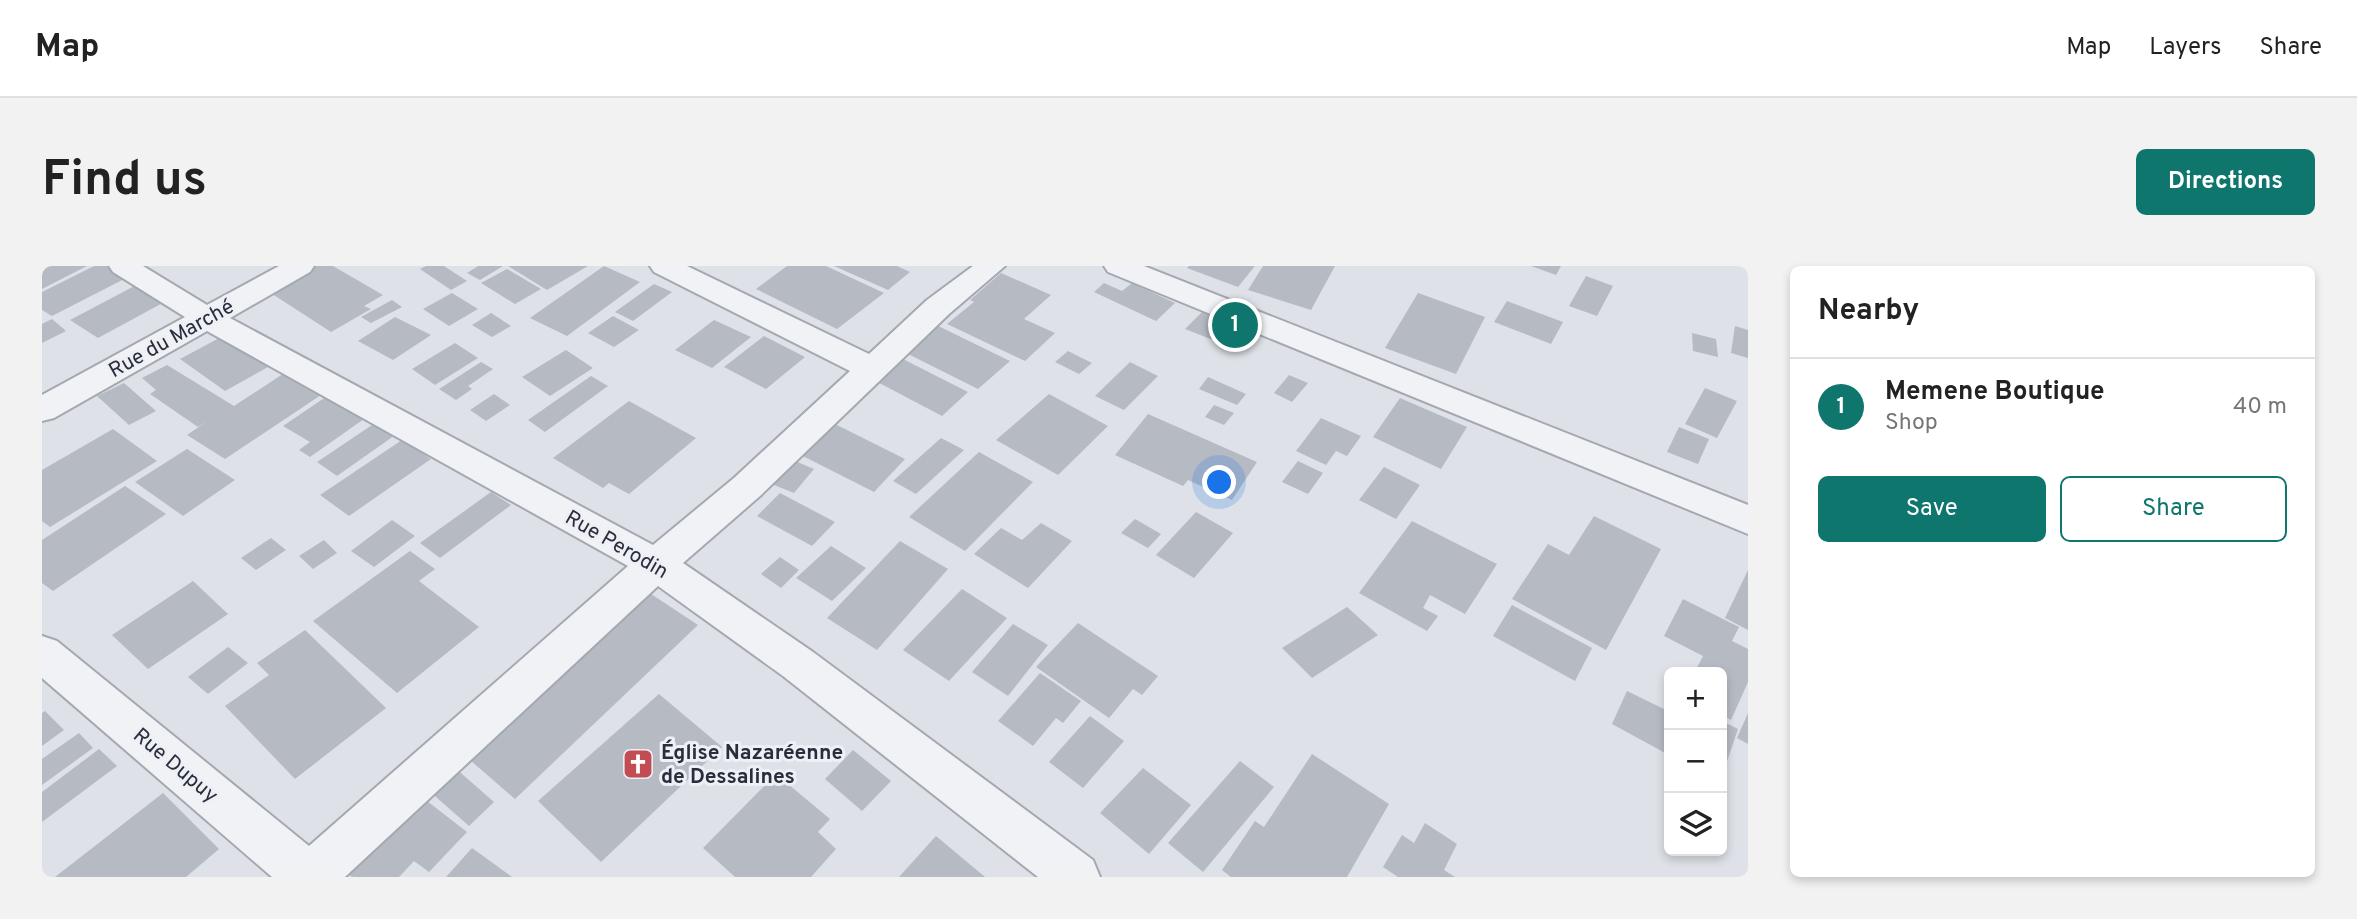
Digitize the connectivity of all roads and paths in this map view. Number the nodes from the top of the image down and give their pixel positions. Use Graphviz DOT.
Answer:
graph roads {
  1 [pos="123,266"];
  2 [pos="300,266"];
  3 [pos="664,266"];
  4 [pos="991,266"];
  5 [pos="1118,266"];
  6 [pos="208,318"];
  7 [pos="872,369"];
  8 [pos="42,410"];
  9 [pos="1748,520"];
  10 [pos="656,564"];
  11 [pos="42,653"];
  12 [pos="310,877"];
  13 [pos="1076,877"];
  1 -- 6 [label="street, Rue Perodin"];
  2 -- 6 [label="street, Rue du Marché"];
  3 -- 7 [label="street"];
  4 -- 7 [label="street"];
  5 -- 9 [label="street"];
  6 -- 8 [label="street, Rue du Marché"];
  6 -- 10 [label="street, Rue Perodin"];
  7 -- 10 [label="street"];
  10 -- 12 [label="street"];
  10 -- 13 [label="street, Rue Perodin"];
  11 -- 12 [label="street, Rue Dupuy"];
}
